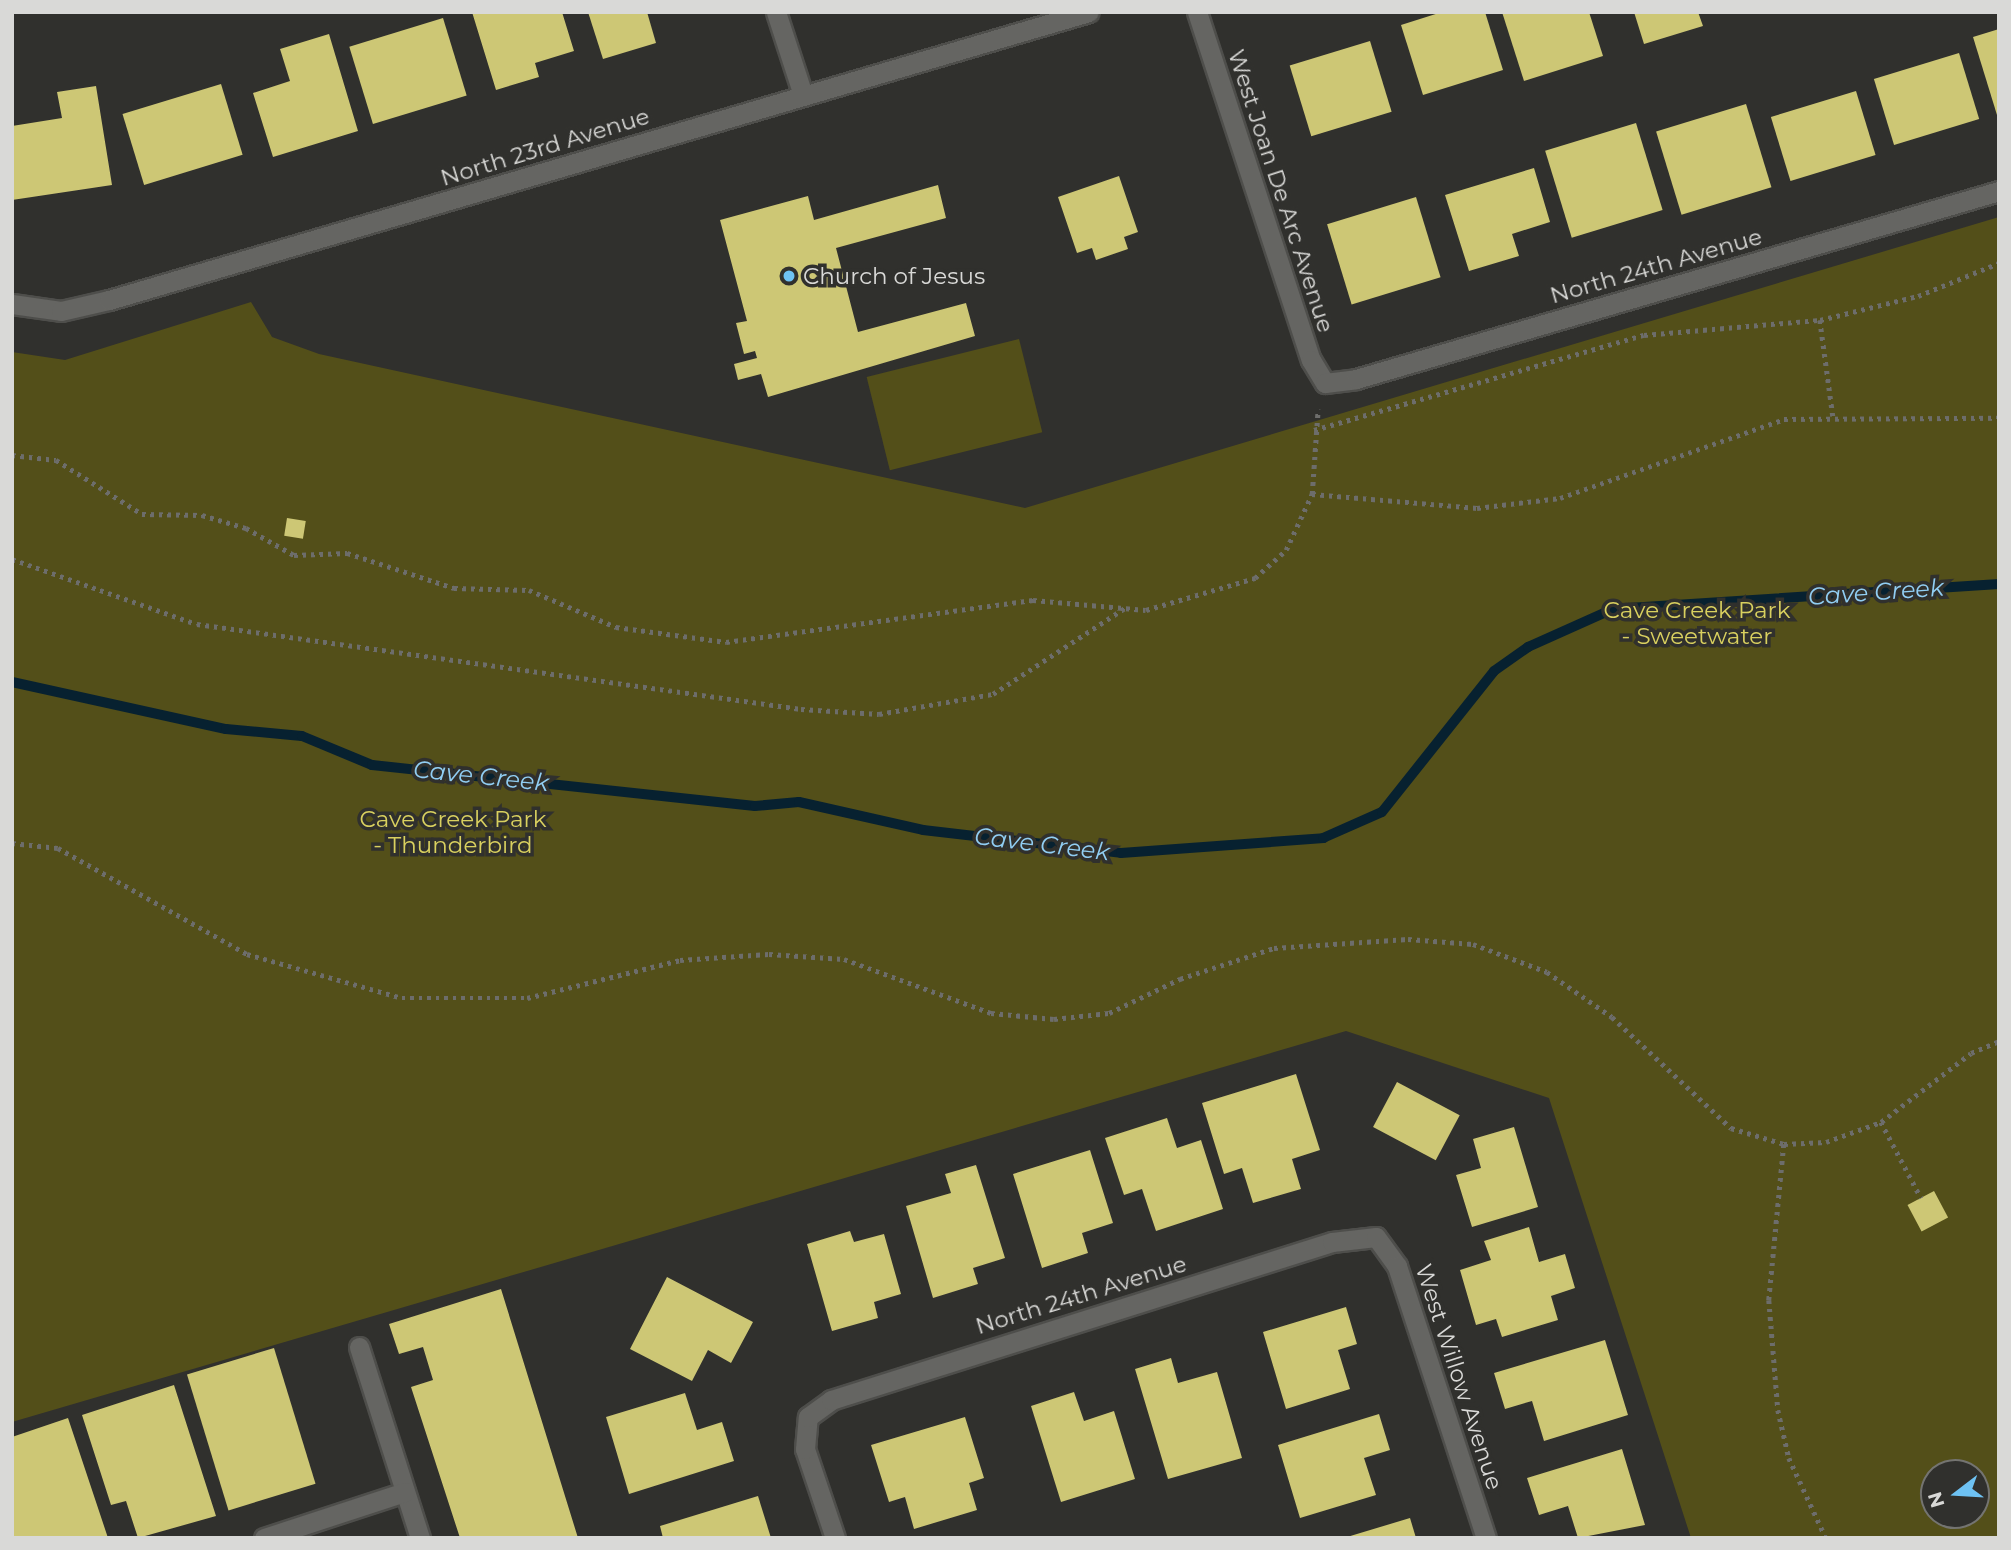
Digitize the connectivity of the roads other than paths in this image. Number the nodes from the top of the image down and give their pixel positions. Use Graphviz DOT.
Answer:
graph roads {
  1 [pos="776,12"];
  2 [pos="1088,12"];
  3 [pos="1197,12"];
  4 [pos="803,95"];
  5 [pos="1999,191"];
  6 [pos="12,304"];
  7 [pos="1325,383"];
  8 [pos="1376,1237"];
  9 [pos="359,1347"];
  10 [pos="405,1492"];
  11 [pos="264,1538"];
  12 [pos="420,1538"];
  13 [pos="835,1538"];
  14 [pos="1486,1538"];
  1 -- 4 [label="street"];
  2 -- 4 [label="street, North 23rd Avenue"];
  3 -- 7 [label="street, West Joan De Arc Avenue"];
  4 -- 6 [label="street, North 23rd Avenue"];
  5 -- 7 [label="street, North 24th Avenue"];
  8 -- 13 [label="street, North 24th Avenue"];
  8 -- 14 [label="street, West Willow Avenue"];
  9 -- 10 [label="street"];
  10 -- 11 [label="street"];
  10 -- 12 [label="street"];
}
